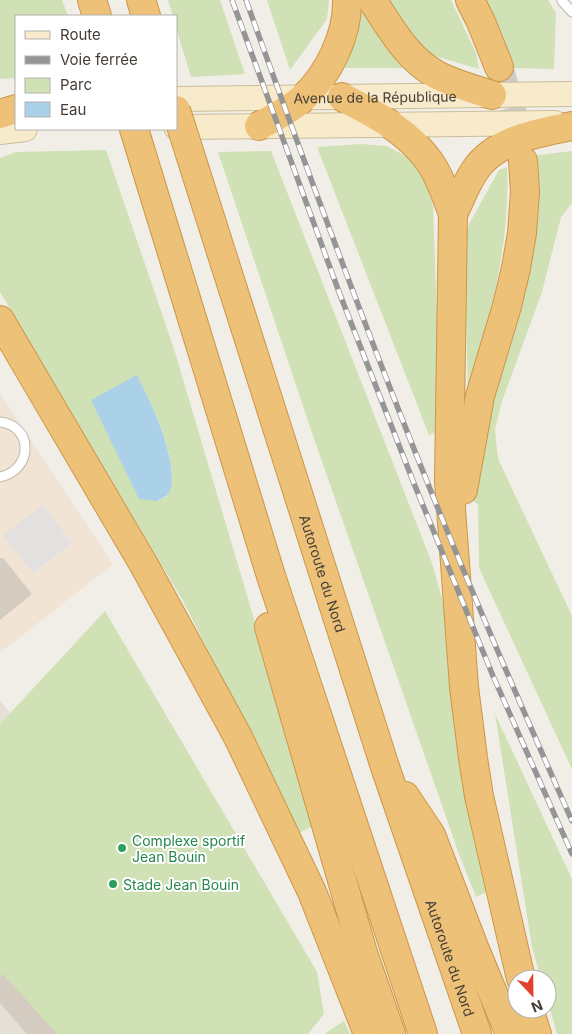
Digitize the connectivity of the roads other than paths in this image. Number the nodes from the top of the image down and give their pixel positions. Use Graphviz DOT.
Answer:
graph roads {
  1 [pos="92,0"];
  2 [pos="141,0"];
  3 [pos="348,0"];
  4 [pos="372,0"];
  5 [pos="470,0"];
  6 [pos="562,2"];
  7 [pos="572,12"];
  8 [pos="97,15"];
  9 [pos="146,15"];
  10 [pos="499,68"];
  11 [pos="572,94"];
  12 [pos="492,95"];
  13 [pos="304,97"];
  14 [pos="342,97"];
  15 [pos="178,99"];
  16 [pos="0,101"];
  17 [pos="15,101"];
  18 [pos="15,109"];
  19 [pos="0,114"];
  20 [pos="178,116"];
  21 [pos="389,124"];
  22 [pos="572,124"];
  23 [pos="259,126"];
  24 [pos="178,127"];
  25 [pos="17,130"];
  26 [pos="134,130"];
  27 [pos="0,132"];
  28 [pos="523,161"];
  29 [pos="453,214"];
  30 [pos="0,320"];
  31 [pos="0,422"];
  32 [pos="0,477"];
  33 [pos="454,561"];
  34 [pos="272,576"];
  35 [pos="385,767"];
  36 [pos="519,969"];
  37 [pos="532,1019"];
  38 [pos="368,1034"];
  39 [pos="391,1034"];
  40 [pos="423,1034"];
  41 [pos="477,1034"];
  42 [pos="510,1034"];
  43 [pos="537,1034"];
  1 -- 8 [label="highway"];
  2 -- 9 [label="highway"];
  3 -- 13 [label="highway"];
  4 -- 12 [label="highway"];
  5 -- 10 [label="highway"];
  6 -- 7 [label="lane"];
  11 -- 12 [label="main road, Avenue de la République"];
  12 -- 14 [label="main road, Avenue de la République"];
  13 -- 14 [label="main road, Avenue de la République"];
  13 -- 15 [label="main road, Avenue de la République"];
  13 -- 23 [label="highway"];
  14 -- 21 [label="highway"];
  16 -- 17 [label="main road"];
  18 -- 19 [label="highway"];
  20 -- 35 [label="highway, Autoroute du Nord, bridge"];
  21 -- 22 [label="main road, Avenue de la République"];
  21 -- 23 [label="main road, Avenue de la République"];
  21 -- 29 [label="highway"];
  22 -- 29 [label="highway"];
  23 -- 24 [label="main road, Avenue de la République"];
  25 -- 27 [label="main road"];
  26 -- 34 [label="highway"];
  28 -- 33 [label="highway"];
  29 -- 33 [label="highway"];
  30 -- 38 [label="highway"];
  31 -- 32 [label="lane"];
  33 -- 36 [label="highway"];
  34 -- 39 [label="highway"];
  34 -- 40 [label="highway"];
  35 -- 41 [label="highway, Autoroute du Nord"];
  35 -- 42 [label="highway"];
  37 -- 43 [label="highway"];
}
